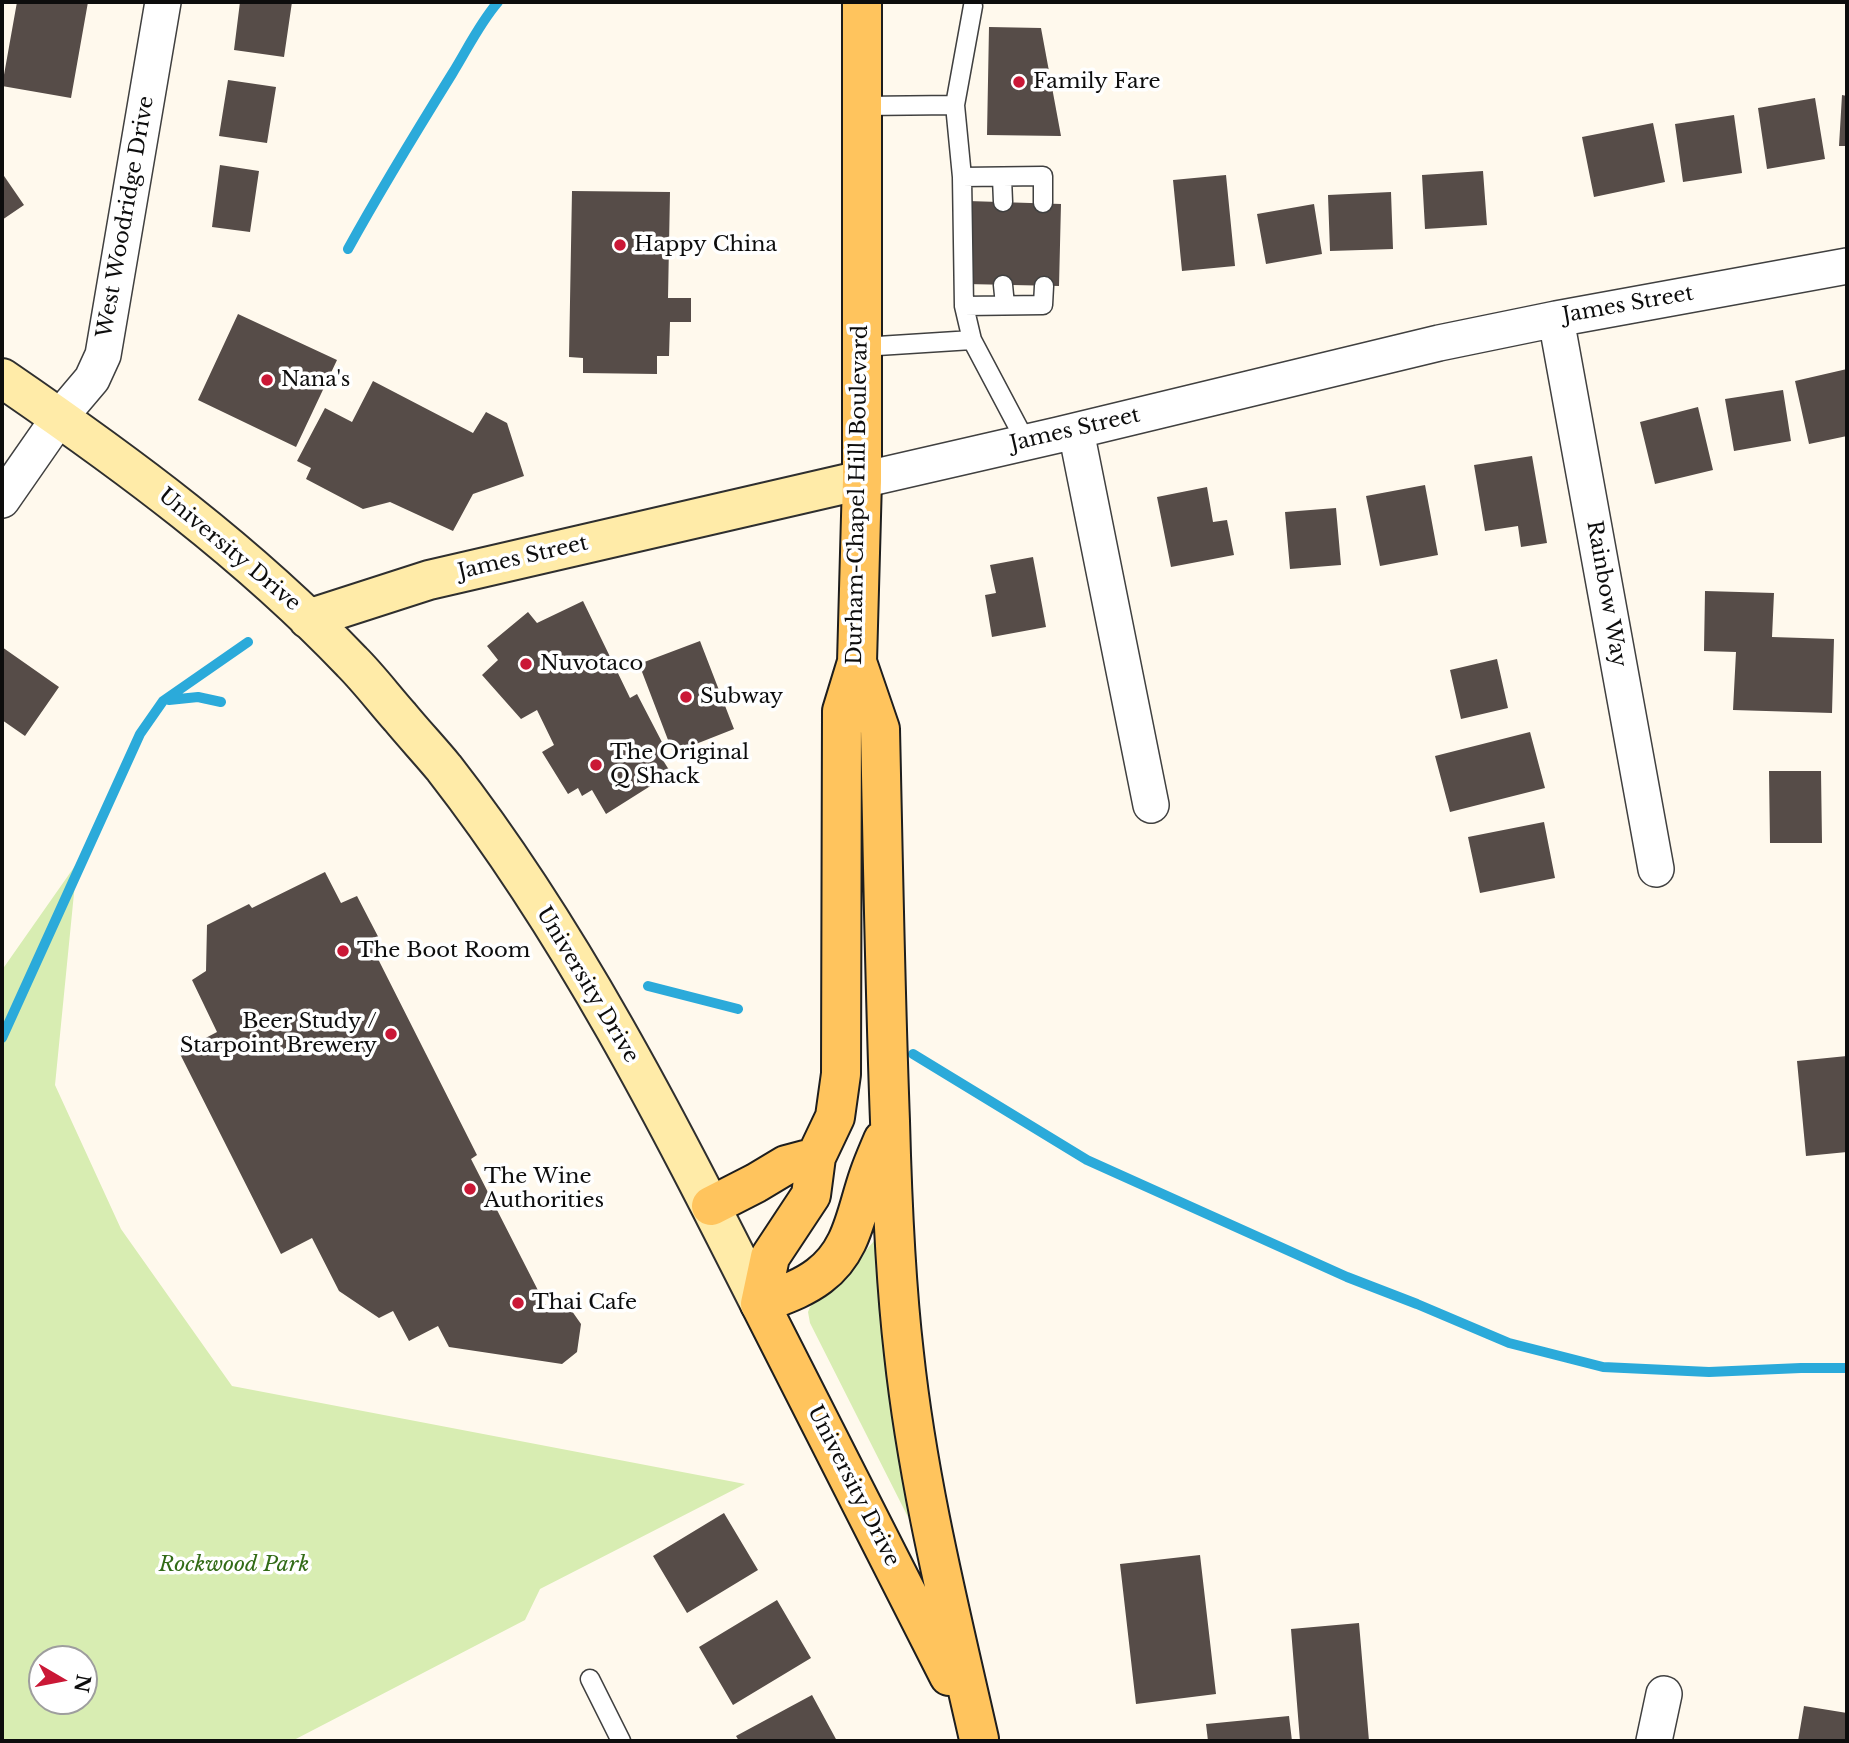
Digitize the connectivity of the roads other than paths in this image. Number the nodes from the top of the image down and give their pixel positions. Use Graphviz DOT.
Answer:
graph roads {
  1 [pos="163,2"];
  2 [pos="862,2"];
  3 [pos="973,6"];
  4 [pos="955,105"];
  5 [pos="862,106"];
  6 [pos="961,177"];
  7 [pos="1002,177"];
  8 [pos="1003,202"];
  9 [pos="1043,203"];
  10 [pos="1847,266"];
  11 [pos="1003,285"];
  12 [pos="1044,286"];
  13 [pos="1005,305"];
  14 [pos="964,306"];
  15 [pos="1556,318"];
  16 [pos="972,340"];
  17 [pos="862,347"];
  18 [pos="2,378"];
  19 [pos="59,418"];
  20 [pos="1076,430"];
  21 [pos="1026,442"];
  22 [pos="862,480"];
  23 [pos="2,500"];
  24 [pos="308,619"];
  25 [pos="857,663"];
  26 [pos="1151,805"];
  27 [pos="1656,869"];
  28 [pos="890,1123"];
  29 [pos="816,1157"];
  30 [pos="710,1206"];
  31 [pos="760,1304"];
  32 [pos="590,1679"];
  33 [pos="1664,1694"];
  34 [pos="979,1740"];
  35 [pos="621,1741"];
  36 [pos="1654,1741"];
  1 -- 19 [label="street, West Woodridge Drive"];
  2 -- 5 [label="main road, Durham-Chapel Hill Boulevard"];
  3 -- 4 [label="lane"];
  4 -- 5 [label="lane"];
  4 -- 6 [label="lane"];
  5 -- 17 [label="main road, Durham-Chapel Hill Boulevard"];
  6 -- 7 [label="lane"];
  6 -- 14 [label="lane"];
  7 -- 8 [label="lane"];
  7 -- 9 [label="lane"];
  10 -- 15 [label="street, James Street"];
  11 -- 13 [label="lane"];
  12 -- 13 [label="lane"];
  13 -- 14 [label="lane"];
  14 -- 16 [label="lane"];
  15 -- 20 [label="street, James Street"];
  15 -- 27 [label="street, Rainbow Way"];
  16 -- 17 [label="lane"];
  16 -- 21 [label="lane"];
  17 -- 22 [label="main road, Durham-Chapel Hill Boulevard"];
  18 -- 19 [label="street, University Drive"];
  19 -- 23 [label="street, West Woodridge Drive"];
  19 -- 24 [label="street, University Drive"];
  20 -- 21 [label="street, James Street"];
  20 -- 26 [label="street"];
  21 -- 22 [label="street, James Street"];
  22 -- 24 [label="street, James Street"];
  22 -- 25 [label="main road, Durham-Chapel Hill Boulevard"];
  24 -- 30 [label="street, University Drive"];
  25 -- 28 [label="main road"];
  25 -- 29 [label="main road, Durham-Chapel Hill Boulevard"];
  28 -- 31 [label="main road"];
  28 -- 34 [label="main road"];
  29 -- 30 [label="main road"];
  29 -- 31 [label="main road, Durham-Chapel Hill Boulevard"];
  30 -- 31 [label="street, University Drive"];
  31 -- 34 [label="main road, University Drive"];
  32 -- 35 [label="lane"];
  33 -- 36 [label="street"];
}
